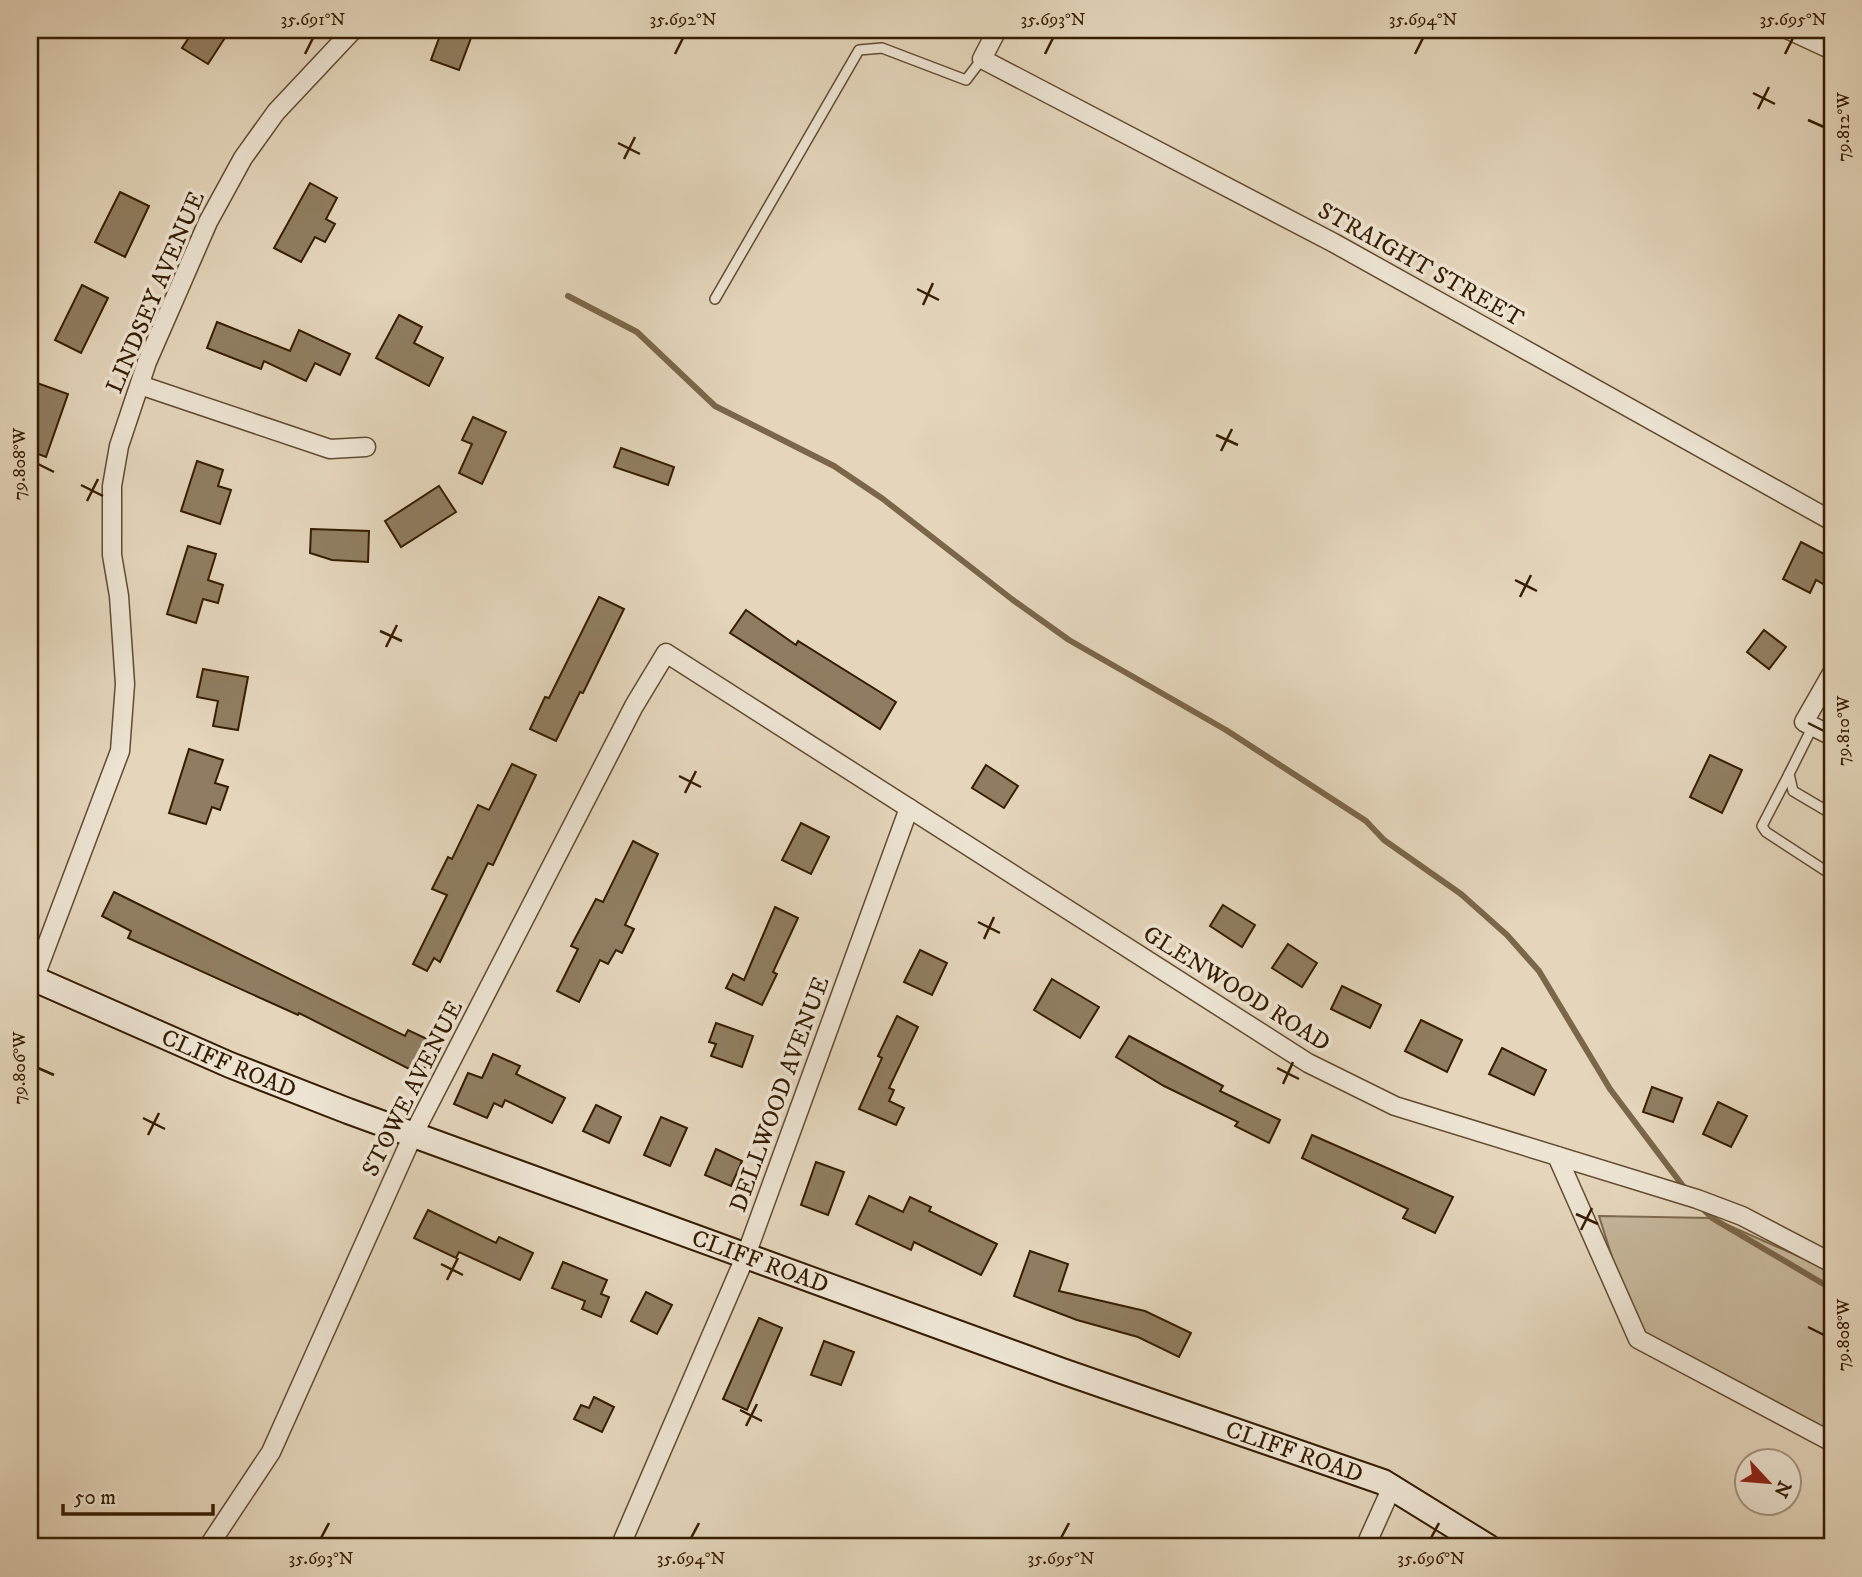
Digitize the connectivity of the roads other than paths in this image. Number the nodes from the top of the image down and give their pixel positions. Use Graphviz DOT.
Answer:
graph roads {
  1 [pos="353,30"];
  2 [pos="997,30"];
  3 [pos="1789,30"];
  4 [pos="1832,50"];
  5 [pos="982,59"];
  6 [pos="715,299"];
  7 [pos="140,385"];
  8 [pos="366,447"];
  9 [pos="1832,521"];
  10 [pos="666,653"];
  11 [pos="1832,673"];
  12 [pos="1809,724"];
  13 [pos="1832,736"];
  14 [pos="1789,774"];
  15 [pos="909,808"];
  16 [pos="1832,814"];
  17 [pos="1832,875"];
  18 [pos="32,978"];
  19 [pos="413,1135"];
  20 [pos="1557,1156"];
  21 [pos="746,1255"];
  22 [pos="1832,1263"];
  23 [pos="1832,1443"];
  24 [pos="1392,1487"];
  25 [pos="208,1547"];
  26 [pos="620,1547"];
  27 [pos="1365,1547"];
  28 [pos="1488,1547"];
  1 -- 7 [label="street, LINDSEY AVENUE"];
  2 -- 5 [label="street"];
  3 -- 4 [label="street"];
  5 -- 6 [label="lane"];
  5 -- 9 [label="street, STRAIGHT STREET"];
  7 -- 8 [label="street"];
  7 -- 18 [label="street, LINDSEY AVENUE"];
  10 -- 15 [label="street, GLENWOOD ROAD"];
  10 -- 19 [label="street, STOWE AVENUE"];
  11 -- 12 [label="street"];
  12 -- 13 [label="street"];
  12 -- 14 [label="lane"];
  14 -- 16 [label="lane"];
  14 -- 17 [label="lane"];
  15 -- 20 [label="street, GLENWOOD ROAD"];
  15 -- 21 [label="street, DELLWOOD AVENUE"];
  18 -- 19 [label="street, CLIFF ROAD"];
  19 -- 21 [label="street, CLIFF ROAD"];
  19 -- 25 [label="street, STOWE AVENUE"];
  20 -- 22 [label="street, GLENWOOD ROAD"];
  20 -- 23 [label="street"];
  21 -- 24 [label="street, CLIFF ROAD"];
  21 -- 26 [label="street, DELLWOOD AVENUE"];
  24 -- 27 [label="street"];
  24 -- 28 [label="street, CLIFF ROAD"];
}
